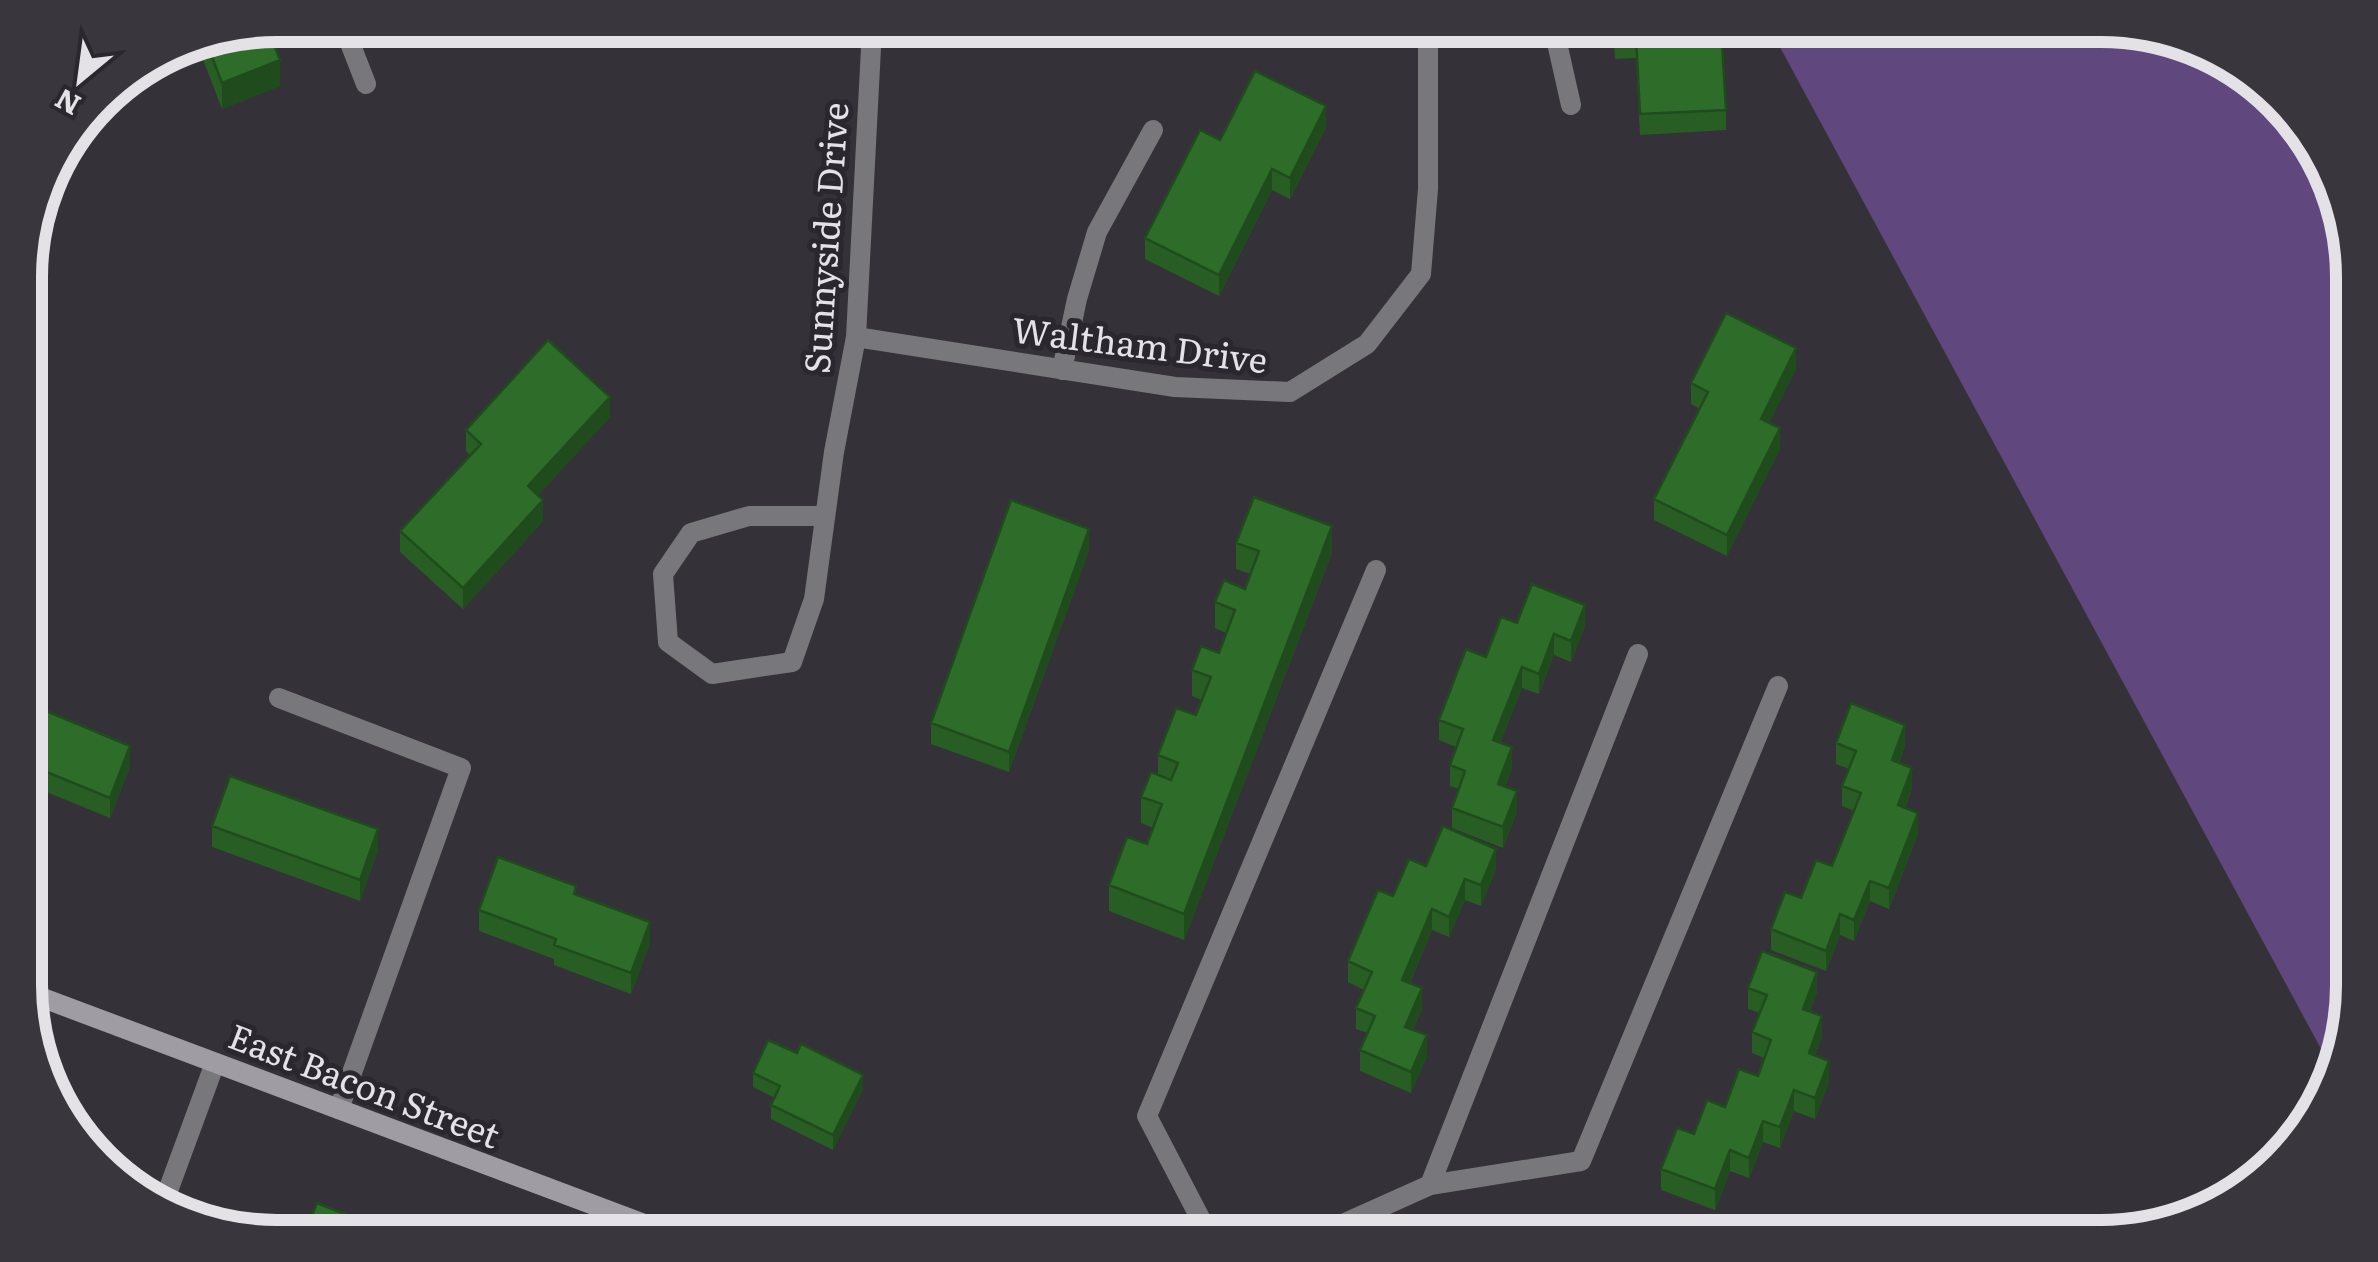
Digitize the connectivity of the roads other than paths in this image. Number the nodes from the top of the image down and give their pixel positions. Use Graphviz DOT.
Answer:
graph roads {
  1 [pos="350,42"];
  2 [pos="868,42"];
  3 [pos="1428,42"];
  4 [pos="1557,42"];
  5 [pos="366,84"];
  6 [pos="1571,105"];
  7 [pos="1154,130"];
  8 [pos="856,337"];
  9 [pos="1062,370"];
  10 [pos="824,516"];
  11 [pos="1376,570"];
  12 [pos="1638,654"];
  13 [pos="1778,686"];
  14 [pos="278,698"];
  15 [pos="43,998"];
  16 [pos="215,1063"];
  17 [pos="340,1110"];
  18 [pos="1430,1185"];
  19 [pos="168,1192"];
  20 [pos="1201,1219"];
  21 [pos="1353,1219"];
  22 [pos="633,1220"];
  1 -- 5 [label="street"];
  2 -- 8 [label="street, Sunnyside Drive"];
  3 -- 9 [label="street, Waltham Drive"];
  4 -- 6 [label="street"];
  7 -- 9 [label="street"];
  8 -- 9 [label="street, Waltham Drive"];
  8 -- 10 [label="street, Sunnyside Drive"];
  10 -- 10 [label="street, Sunnyside Drive"];
  11 -- 20 [label="street"];
  12 -- 18 [label="street"];
  13 -- 18 [label="street"];
  14 -- 17 [label="street"];
  15 -- 16 [label="main road, East Bacon Street"];
  16 -- 17 [label="main road, East Bacon Street"];
  16 -- 19 [label="street"];
  17 -- 22 [label="main road, East Bacon Street"];
  18 -- 21 [label="street"];
}
